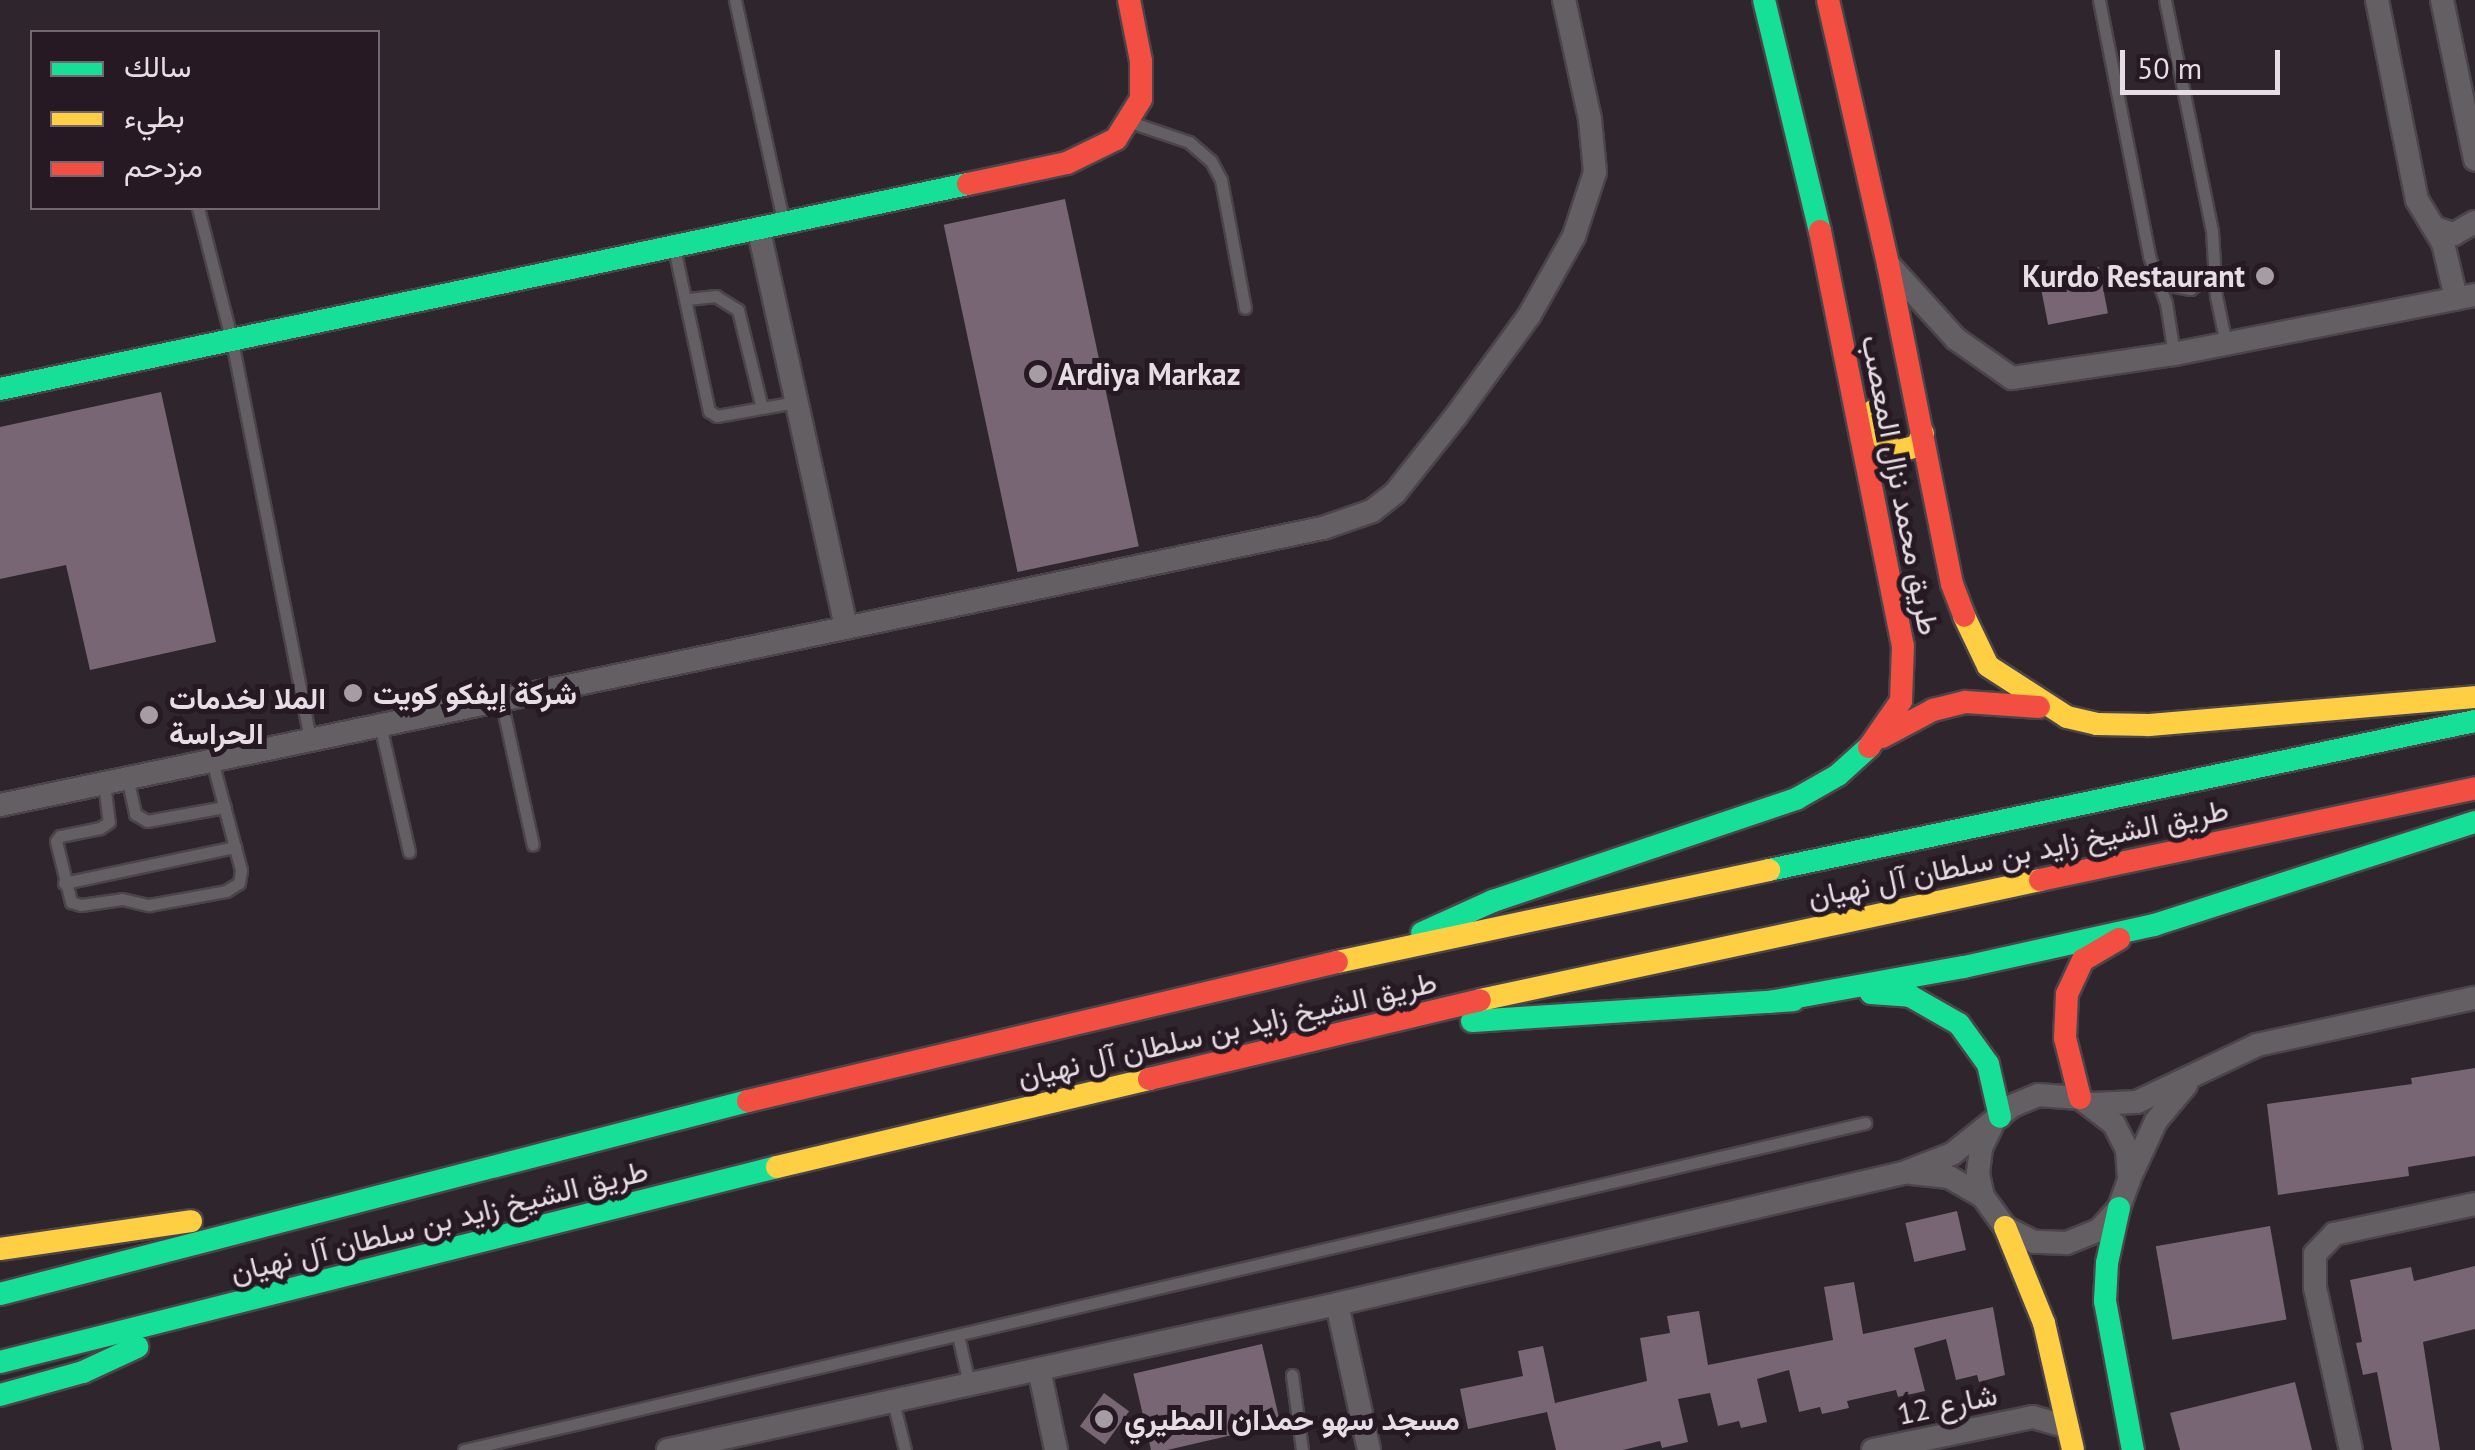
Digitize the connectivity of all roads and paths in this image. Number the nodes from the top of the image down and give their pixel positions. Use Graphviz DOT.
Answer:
graph roads {
  1 [pos="735,0"];
  2 [pos="1129,0"];
  3 [pos="1564,0"];
  4 [pos="1764,0"];
  5 [pos="1828,0"];
  6 [pos="2099,0"];
  7 [pos="2165,0"];
  8 [pos="2376,0"];
  9 [pos="2442,0"];
  10 [pos="1130,122"];
  11 [pos="2475,160"];
  12 [pos="199,210"];
  13 [pos="1816,210"];
  14 [pos="2475,222"];
  15 [pos="784,225"];
  16 [pos="2434,228"];
  17 [pos="759,231"];
  18 [pos="674,248"];
  19 [pos="1888,264"];
  20 [pos="2216,272"];
  21 [pos="2159,283"];
  22 [pos="2466,297"];
  23 [pos="686,300"];
  24 [pos="1245,308"];
  25 [pos="232,341"];
  26 [pos="2226,344"];
  27 [pos="2174,354"];
  28 [pos="0,389"];
  29 [pos="796,402"];
  30 [pos="762,408"];
  31 [pos="1924,434"];
  32 [pos="846,628"];
  33 [pos="2475,696"];
  34 [pos="501,700"];
  35 [pos="2067,716"];
  36 [pos="2475,721"];
  37 [pos="380,726"];
  38 [pos="310,740"];
  39 [pos="1874,743"];
  40 [pos="212,760"];
  41 [pos="115,781"];
  42 [pos="2475,788"];
  43 [pos="0,805"];
  44 [pos="224,806"];
  45 [pos="2475,822"];
  46 [pos="533,845"];
  47 [pos="235,847"];
  48 [pos="409,852"];
  49 [pos="64,883"];
  50 [pos="2154,924"];
  51 [pos="1382,952"];
  52 [pos="2475,998"];
  53 [pos="1769,1002"];
  54 [pos="1366,1026"];
  55 [pos="2191,1079"];
  56 [pos="2086,1101"];
  57 [pos="1996,1121"];
  58 [pos="1865,1123"];
  59 [pos="1903,1172"];
  60 [pos="2129,1180"];
  61 [pos="373,1194"];
  62 [pos="1983,1197"];
  63 [pos="2475,1204"];
  64 [pos="2119,1208"];
  65 [pos="2004,1227"];
  66 [pos="0,1249"];
  67 [pos="0,1294"];
  68 [pos="1337,1304"];
  69 [pos="182,1318"];
  70 [pos="958,1335"];
  71 [pos="0,1362"];
  72 [pos="1039,1369"];
  73 [pos="83,1372"];
  74 [pos="1292,1375"];
  75 [pos="969,1384"];
  76 [pos="2060,1392"];
  77 [pos="0,1395"];
  78 [pos="893,1400"];
  79 [pos="0,1416"];
  80 [pos="2033,1416"];
  81 [pos="2068,1426"];
  82 [pos="464,1450"];
  83 [pos="668,1450"];
  84 [pos="904,1450"];
  85 [pos="1056,1450"];
  86 [pos="1302,1450"];
  87 [pos="1368,1450"];
  88 [pos="1873,1450"];
  89 [pos="2073,1450"];
  90 [pos="2134,1450"];
  91 [pos="2351,1450"];
  1 -- 15 [label="lane"];
  2 -- 10 [label="main road"];
  3 -- 32 [label="street"];
  4 -- 13 [label="main road, طريق محمد نزال المعصب"];
  5 -- 19 [label="main road, طريق محمد نزال المعصب"];
  6 -- 21 [label="lane"];
  7 -- 20 [label="lane"];
  8 -- 16 [label="street"];
  9 -- 11 [label="street"];
  10 -- 15 [label="main road"];
  10 -- 24 [label="lane"];
  12 -- 25 [label="lane"];
  13 -- 31 [label="main road"];
  13 -- 39 [label="main road, طريق محمد نزال المعصب"];
  14 -- 16 [label="street"];
  15 -- 17 [label="main road"];
  16 -- 22 [label="street"];
  17 -- 18 [label="main road"];
  17 -- 29 [label="street"];
  18 -- 23 [label="lane"];
  18 -- 25 [label="main road"];
  19 -- 27 [label="street"];
  19 -- 31 [label="main road, طريق محمد نزال المعصب"];
  20 -- 21 [label="lane"];
  20 -- 26 [label="lane"];
  21 -- 27 [label="lane"];
  22 -- 26 [label="street"];
  23 -- 30 [label="lane"];
  23 -- 30 [label="lane"];
  25 -- 28 [label="main road"];
  25 -- 38 [label="lane"];
  26 -- 27 [label="street"];
  29 -- 30 [label="lane"];
  29 -- 32 [label="street"];
  31 -- 35 [label="main road, طريق محمد نزال المعصب"];
  32 -- 34 [label="street"];
  33 -- 35 [label="main road, طريق محمد نزال المعصب"];
  34 -- 37 [label="street"];
  34 -- 46 [label="lane"];
  35 -- 39 [label="main road"];
  36 -- 51 [label="main road, طريق الشيخ زايد بن سلطان آل نهيان"];
  37 -- 38 [label="street"];
  37 -- 48 [label="lane"];
  38 -- 40 [label="street"];
  39 -- 51 [label="main road, طريق محمد نزال المعصب"];
  40 -- 41 [label="street"];
  40 -- 44 [label="lane"];
  41 -- 43 [label="street"];
  41 -- 44 [label="lane"];
  41 -- 49 [label="lane"];
  42 -- 54 [label="main road, طريق الشيخ زايد بن سلطان آل نهيان"];
  44 -- 47 [label="lane"];
  45 -- 50 [label="main road"];
  47 -- 49 [label="lane"];
  47 -- 49 [label="lane"];
  50 -- 53 [label="main road"];
  50 -- 56 [label="main road"];
  51 -- 61 [label="main road, طريق الشيخ زايد بن سلطان آل نهيان"];
  52 -- 55 [label="street"];
  53 -- 54 [label="main road"];
  53 -- 57 [label="main road"];
  54 -- 69 [label="main road, طريق الشيخ زايد بن سلطان آل نهيان"];
  55 -- 56 [label="street"];
  55 -- 60 [label="street"];
  56 -- 57 [label="street"];
  56 -- 60 [label="street"];
  57 -- 59 [label="street"];
  57 -- 62 [label="street"];
  58 -- 70 [label="lane"];
  59 -- 62 [label="street"];
  59 -- 68 [label="street"];
  60 -- 64 [label="street"];
  61 -- 66 [label="main road"];
  61 -- 67 [label="main road, طريق الشيخ زايد بن سلطان آل نهيان"];
  62 -- 65 [label="street"];
  63 -- 91 [label="street"];
  64 -- 65 [label="street"];
  64 -- 90 [label="main road"];
  65 -- 76 [label="main road"];
  68 -- 72 [label="street"];
  68 -- 87 [label="street"];
  69 -- 71 [label="main road, طريق الشيخ زايد بن سلطان آل نهيان"];
  69 -- 73 [label="main road"];
  70 -- 75 [label="lane"];
  70 -- 82 [label="lane"];
  72 -- 75 [label="street"];
  72 -- 85 [label="street"];
  73 -- 77 [label="main road"];
  73 -- 79 [label="main road"];
  74 -- 86 [label="lane"];
  75 -- 78 [label="street"];
  76 -- 80 [label="street, شارع 12"];
  76 -- 81 [label="main road"];
  78 -- 83 [label="street"];
  78 -- 84 [label="lane"];
  80 -- 81 [label="street, شارع 12"];
  80 -- 88 [label="street, شارع 12"];
  81 -- 89 [label="main road"];
}
